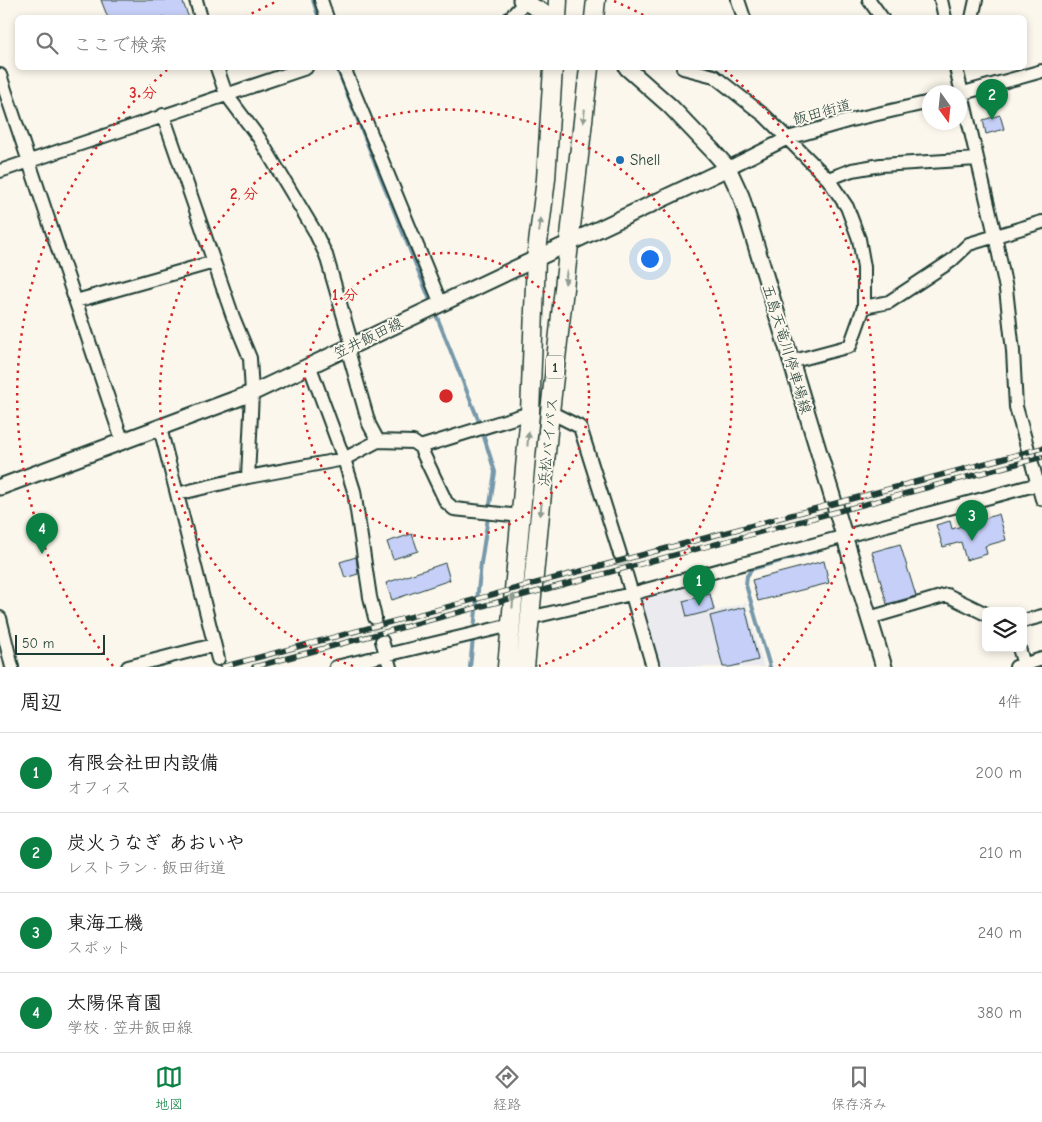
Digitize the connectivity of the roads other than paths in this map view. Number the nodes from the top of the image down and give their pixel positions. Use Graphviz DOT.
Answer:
graph roads {
  1 [pos="196,0"];
  2 [pos="321,0"];
  3 [pos="558,0"];
  4 [pos="596,0"];
  5 [pos="738,0"];
  6 [pos="869,0"];
  7 [pos="940,0"];
  8 [pos="976,0"];
  9 [pos="524,1"];
  10 [pos="200,15"];
  11 [pos="326,15"];
  12 [pos="512,15"];
  13 [pos="550,15"];
  14 [pos="556,15"];
  15 [pos="594,15"];
  16 [pos="743,15"];
  17 [pos="880,15"];
  18 [pos="944,15"];
  19 [pos="973,15"];
  20 [pos="218,70"];
  21 [pos="300,70"];
  22 [pos="345,70"];
  23 [pos="553,70"];
  24 [pos="589,70"];
  25 [pos="629,70"];
  26 [pos="706,70"];
  27 [pos="956,70"];
  28 [pos="1042,72"];
  29 [pos="0,76"];
  30 [pos="959,85"];
  31 [pos="967,92"];
  32 [pos="226,94"];
  33 [pos="922,104"];
  34 [pos="163,115"];
  35 [pos="967,118"];
  36 [pos="788,138"];
  37 [pos="977,159"];
  38 [pos="29,161"];
  39 [pos="728,168"];
  40 [pos="0,171"];
  41 [pos="828,179"];
  42 [pos="1042,222"];
  43 [pos="995,235"];
  44 [pos="570,242"];
  45 [pos="536,260"];
  46 [pos="214,262"];
  47 [pos="76,301"];
  48 [pos="440,304"];
  49 [pos="864,307"];
  50 [pos="350,346"];
  51 [pos="790,362"];
  52 [pos="310,367"];
  53 [pos="252,393"];
  54 [pos="550,412"];
  55 [pos="530,413"];
  56 [pos="160,428"];
  57 [pos="122,440"];
  58 [pos="378,441"];
  59 [pos="420,447"];
  60 [pos="344,459"];
  61 [pos="248,478"];
  62 [pos="1040,484"];
  63 [pos="0,487"];
  64 [pos="178,494"];
  65 [pos="1042,498"];
  66 [pos="521,516"];
  67 [pos="845,538"];
  68 [pos="620,554"];
  69 [pos="626,574"];
  70 [pos="631,594"];
  71 [pos="982,612"];
  72 [pos="1042,616"];
  73 [pos="0,618"];
  74 [pos="375,618"];
  75 [pos="530,618"];
  76 [pos="869,618"];
  77 [pos="1027,621"];
  78 [pos="511,625"];
  79 [pos="382,641"];
  80 [pos="214,645"];
  81 [pos="1019,652"];
  82 [pos="386,654"];
  83 [pos="218,659"];
  84 [pos="1042,660"];
  85 [pos="1020,666"];
  86 [pos="12,667"];
  87 [pos="128,667"];
  88 [pos="336,667"];
  89 [pos="390,667"];
  90 [pos="507,667"];
  91 [pos="525,667"];
  92 [pos="653,667"];
  93 [pos="884,667"];
  1 -- 10 [label="street"];
  2 -- 11 [label="street"];
  3 -- 14 [label="highway"];
  4 -- 15 [label="highway"];
  5 -- 16 [label="street"];
  6 -- 17 [label="street"];
  7 -- 18 [label="street"];
  8 -- 19 [label="street"];
  9 -- 12 [label="street"];
  9 -- 13 [label="main road"];
  20 -- 32 [label="street"];
  21 -- 32 [label="street"];
  22 -- 48 [label="street"];
  45 -- 23 [label="highway, 浜松バイパス / 1, one-way"];
  24 -- 44 [label="highway, 浜松バイパス / 1, one-way"];
  25 -- 39 [label="main road, 五島天竜川停車場線"];
  26 -- 36 [label="street"];
  27 -- 30 [label="street"];
  28 -- 31 [label="street"];
  29 -- 38 [label="street"];
  32 -- 34 [label="street"];
  32 -- 50 [label="street"];
  33 -- 36 [label="street, 飯田街道"];
  34 -- 38 [label="street"];
  34 -- 46 [label="street"];
  35 -- 37 [label="street"];
  36 -- 39 [label="street, 飯田街道"];
  36 -- 41 [label="street"];
  37 -- 41 [label="street"];
  37 -- 43 [label="street"];
  38 -- 40 [label="street"];
  38 -- 47 [label="street"];
  39 -- 44 [label="main road, 笠井飯田線"];
  39 -- 51 [label="main road, 五島天竜川停車場線"];
  41 -- 49 [label="street"];
  42 -- 43 [label="street"];
  43 -- 49 [label="street"];
  43 -- 62 [label="street"];
  44 -- 45 [label="main road, 笠井飯田線"];
  44 -- 54 [label="highway, 浜松バイパス / 1, one-way"];
  45 -- 48 [label="main road, 笠井飯田線"];
  45 -- 55 [label="highway, 浜松バイパス / 1"];
  46 -- 47 [label="street"];
  46 -- 53 [label="street"];
  47 -- 57 [label="street"];
  48 -- 50 [label="main road, 笠井飯田線"];
  49 -- 51 [label="street"];
  50 -- 52 [label="main road, 笠井飯田線"];
  50 -- 58 [label="street"];
  51 -- 67 [label="main road, 五島天竜川停車場線"];
  52 -- 53 [label="main road, 笠井飯田線"];
  52 -- 60 [label="street"];
  53 -- 56 [label="main road, 笠井飯田線"];
  53 -- 61 [label="street"];
  54 -- 68 [label="street"];
  54 -- 75 [label="highway, 浜松バイパス / 1, one-way"];
  55 -- 59 [label="street"];
  66 -- 55 [label="highway, 浜松バイパス / 1, one-way"];
  56 -- 57 [label="main road, 笠井飯田線"];
  56 -- 64 [label="street"];
  57 -- 63 [label="main road, 笠井飯田線"];
  58 -- 59 [label="street"];
  58 -- 60 [label="street"];
  59 -- 66 [label="street"];
  60 -- 61 [label="street"];
  60 -- 74 [label="street"];
  61 -- 64 [label="street"];
  62 -- 65 [label="street"];
  62 -- 67 [label="street"];
  64 -- 80 [label="street"];
  78 -- 66 [label="highway, 浜松バイパス / 1, one-way"];
  67 -- 70 [label="street"];
  67 -- 76 [label="main road, 五島天竜川停車場線"];
  69 -- 70 [label="street"];
  70 -- 75 [label="street"];
  70 -- 92 [label="street"];
  71 -- 76 [label="street"];
  72 -- 77 [label="street"];
  73 -- 86 [label="street"];
  75 -- 91 [label="highway, 浜松バイパス / 1"];
  76 -- 93 [label="main road, 五島天竜川停車場線"];
  78 -- 82 [label="street"];
  78 -- 90 [label="highway, 浜松バイパス / 1"];
  79 -- 82 [label="street"];
  80 -- 83 [label="street"];
  80 -- 87 [label="street"];
  81 -- 85 [label="street"];
  82 -- 88 [label="street"];
  82 -- 89 [label="street"];
  84 -- 85 [label="street"];
}
